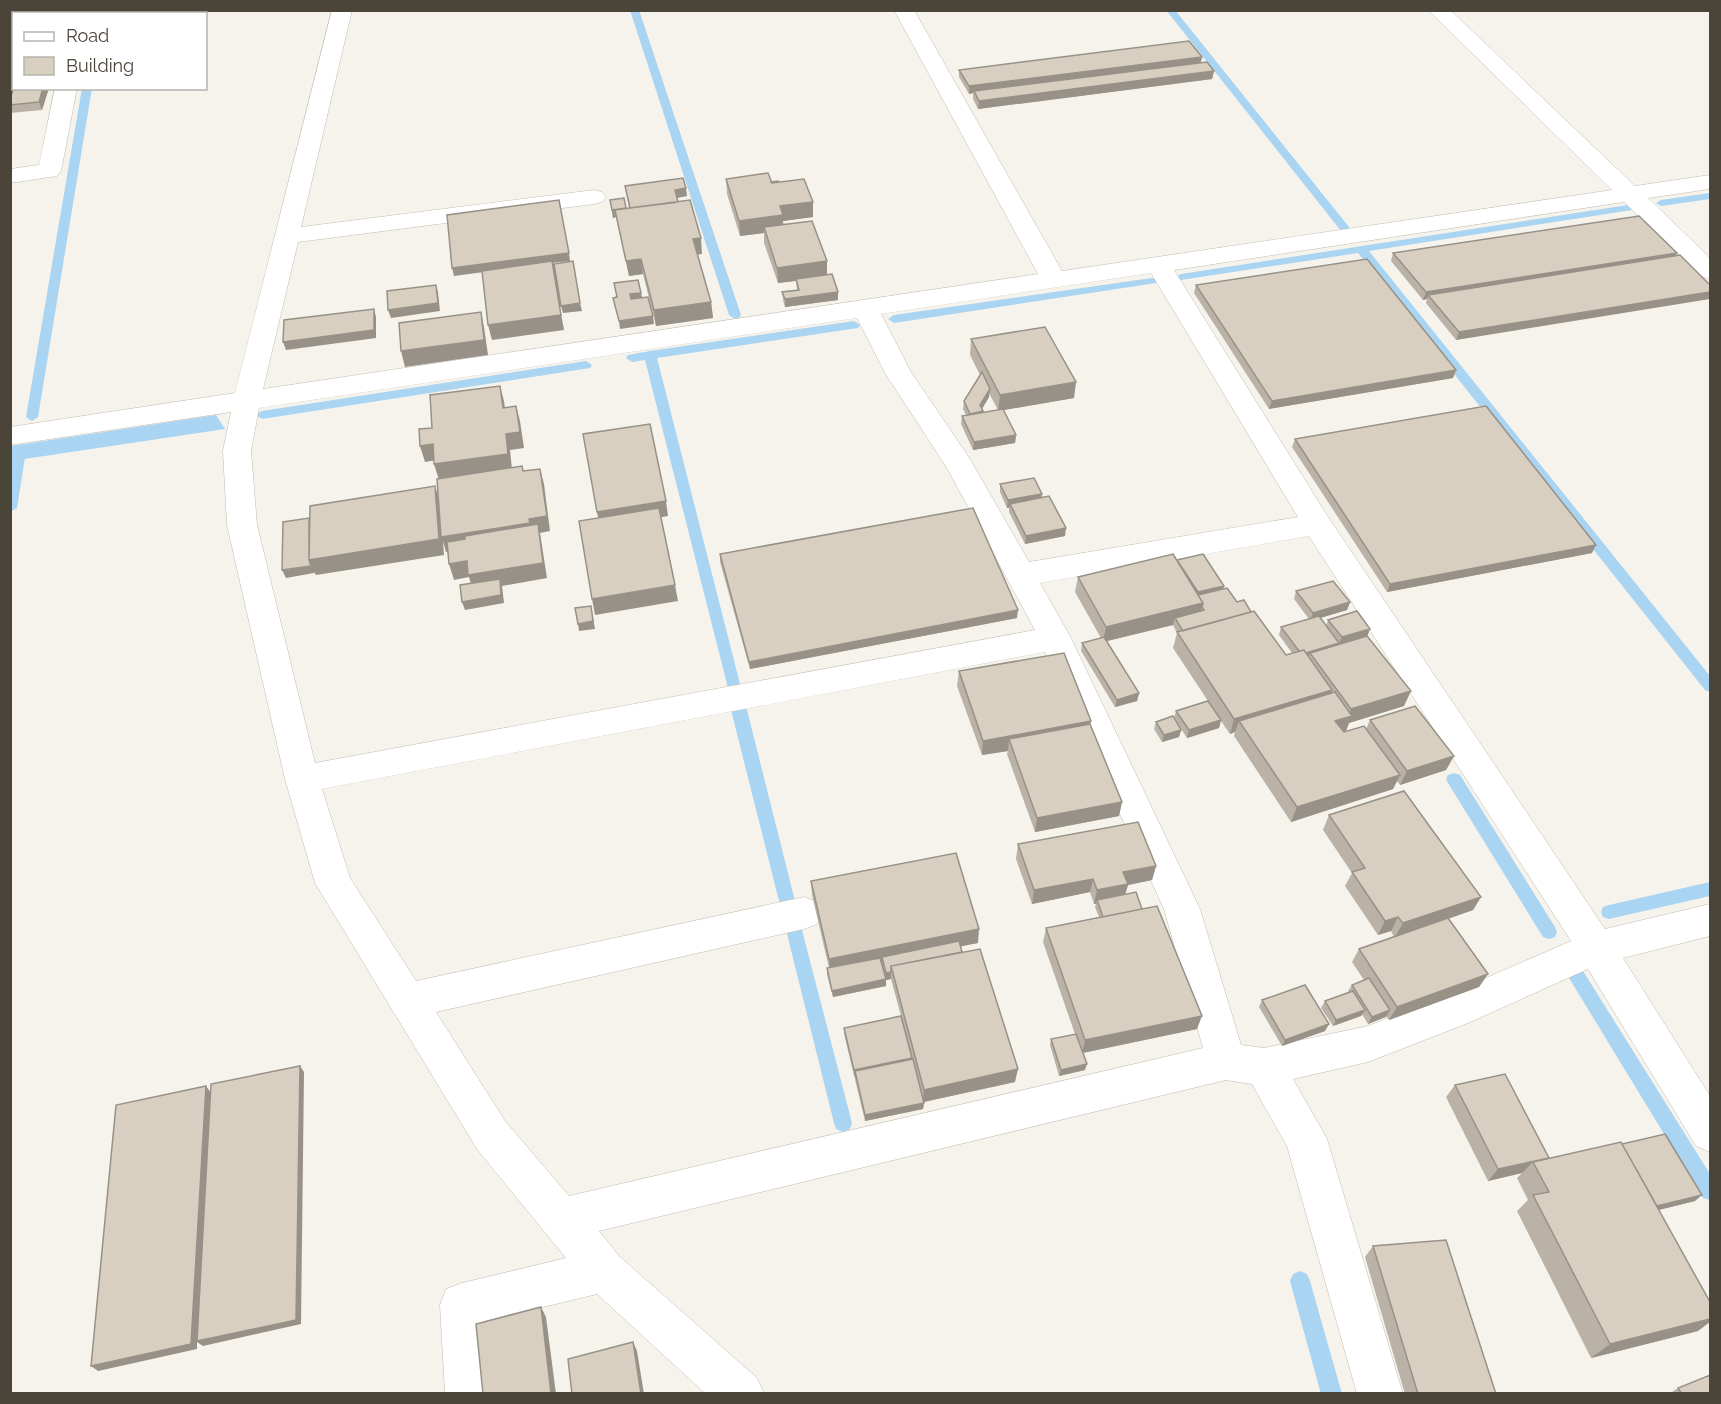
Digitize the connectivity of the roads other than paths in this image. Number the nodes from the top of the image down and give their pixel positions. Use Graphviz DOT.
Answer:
graph roads {
  1 [pos="342,10"];
  2 [pos="904,10"];
  3 [pos="1438,10"];
  4 [pos="66,90"];
  5 [pos="10,176"];
  6 [pos="1710,182"];
  7 [pos="1630,194"];
  8 [pos="594,197"];
  9 [pos="287,236"];
  10 [pos="1159,265"];
  11 [pos="1710,271"];
  12 [pos="1054,280"];
  13 [pos="865,309"];
  14 [pos="247,401"];
  15 [pos="10,435"];
  16 [pos="1317,524"];
  17 [pos="1020,575"];
  18 [pos="1055,639"];
  19 [pos="302,779"];
  20 [pos="804,913"];
  21 [pos="1710,920"];
  22 [pos="1596,948"];
  23 [pos="405,1001"];
  24 [pos="1245,1064"];
  25 [pos="1710,1132"];
  26 [pos="560,1218"];
  27 [pos="604,1271"];
  28 [pos="468,1394"];
  29 [pos="741,1394"];
  30 [pos="1380,1394"];
  1 -- 9 [label="street"];
  2 -- 12 [label="street"];
  3 -- 7 [label="street"];
  4 -- 5 [label="street"];
  6 -- 7 [label="street"];
  7 -- 10 [label="street"];
  7 -- 11 [label="street"];
  8 -- 9 [label="street"];
  9 -- 14 [label="street"];
  10 -- 12 [label="street"];
  10 -- 16 [label="street"];
  12 -- 13 [label="street"];
  13 -- 14 [label="street"];
  13 -- 17 [label="street"];
  14 -- 15 [label="street"];
  14 -- 19 [label="street"];
  16 -- 17 [label="street"];
  16 -- 22 [label="street"];
  17 -- 18 [label="street"];
  18 -- 19 [label="street"];
  18 -- 24 [label="street"];
  19 -- 23 [label="street"];
  20 -- 23 [label="street"];
  21 -- 22 [label="street"];
  22 -- 24 [label="street"];
  22 -- 25 [label="street"];
  23 -- 26 [label="street"];
  24 -- 26 [label="street"];
  24 -- 30 [label="street"];
  26 -- 27 [label="street"];
  27 -- 28 [label="street"];
  27 -- 29 [label="street"];
}
